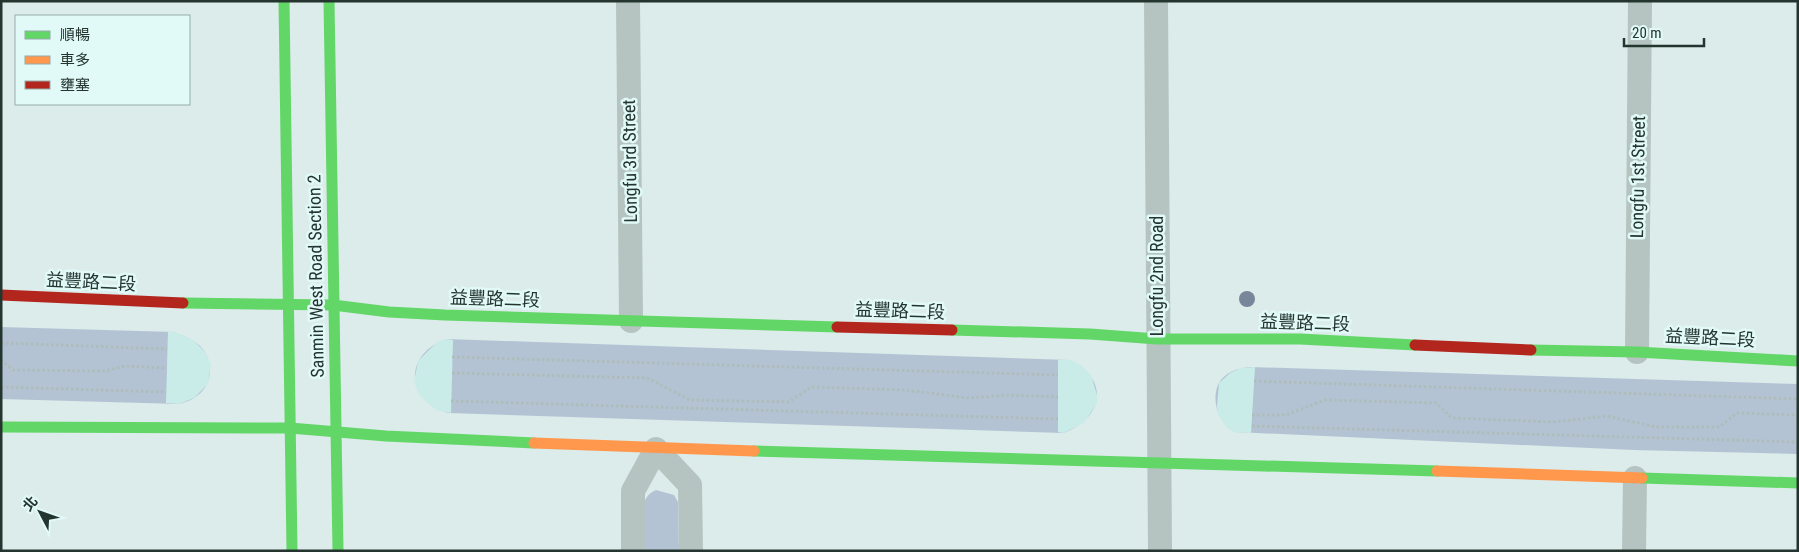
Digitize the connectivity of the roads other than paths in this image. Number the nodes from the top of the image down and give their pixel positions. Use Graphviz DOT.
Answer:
graph roads {
  1 [pos="284,1"];
  2 [pos="329,1"];
  3 [pos="628,1"];
  4 [pos="1156,1"];
  5 [pos="1640,1"];
  6 [pos="1,296"];
  7 [pos="333,305"];
  8 [pos="289,306"];
  9 [pos="631,321"];
  10 [pos="1158,338"];
  11 [pos="1636,352"];
  12 [pos="1798,361"];
  13 [pos="1,427"];
  14 [pos="290,428"];
  15 [pos="336,431"];
  16 [pos="656,449"];
  17 [pos="1158,462"];
  18 [pos="1635,478"];
  19 [pos="1798,483"];
  20 [pos="292,551"];
  21 [pos="338,551"];
  22 [pos="633,551"];
  23 [pos="691,551"];
  24 [pos="1160,551"];
  25 [pos="1634,551"];
  1 -- 8 [label="street, Sanmin West Road Section 2"];
  2 -- 7 [label="street, Sanmin West Road Section 2"];
  3 -- 9 [label="street, Longfu 3rd Street"];
  4 -- 10 [label="street, Longfu 2nd Road"];
  5 -- 11 [label="street, Longfu 1st Street"];
  6 -- 8 [label="street, 益豐路二段"];
  7 -- 8 [label="street, 益豐路二段"];
  7 -- 9 [label="street, 益豐路二段"];
  7 -- 15 [label="street, Sanmin West Road Section 2"];
  8 -- 14 [label="street, Sanmin West Road Section 2"];
  9 -- 10 [label="street, 益豐路二段"];
  10 -- 11 [label="street, 益豐路二段"];
  10 -- 17 [label="street, Longfu 2nd Road"];
  11 -- 12 [label="street, 益豐路二段"];
  13 -- 14 [label="street"];
  14 -- 15 [label="street"];
  14 -- 20 [label="street, Sanmin West Road Section 2"];
  15 -- 16 [label="street"];
  15 -- 21 [label="street, Sanmin West Road Section 2"];
  16 -- 17 [label="street"];
  16 -- 22 [label="street"];
  16 -- 23 [label="street"];
  17 -- 18 [label="street"];
  17 -- 24 [label="street, Longfu 2nd Road"];
  18 -- 19 [label="street"];
  18 -- 25 [label="street"];
}
